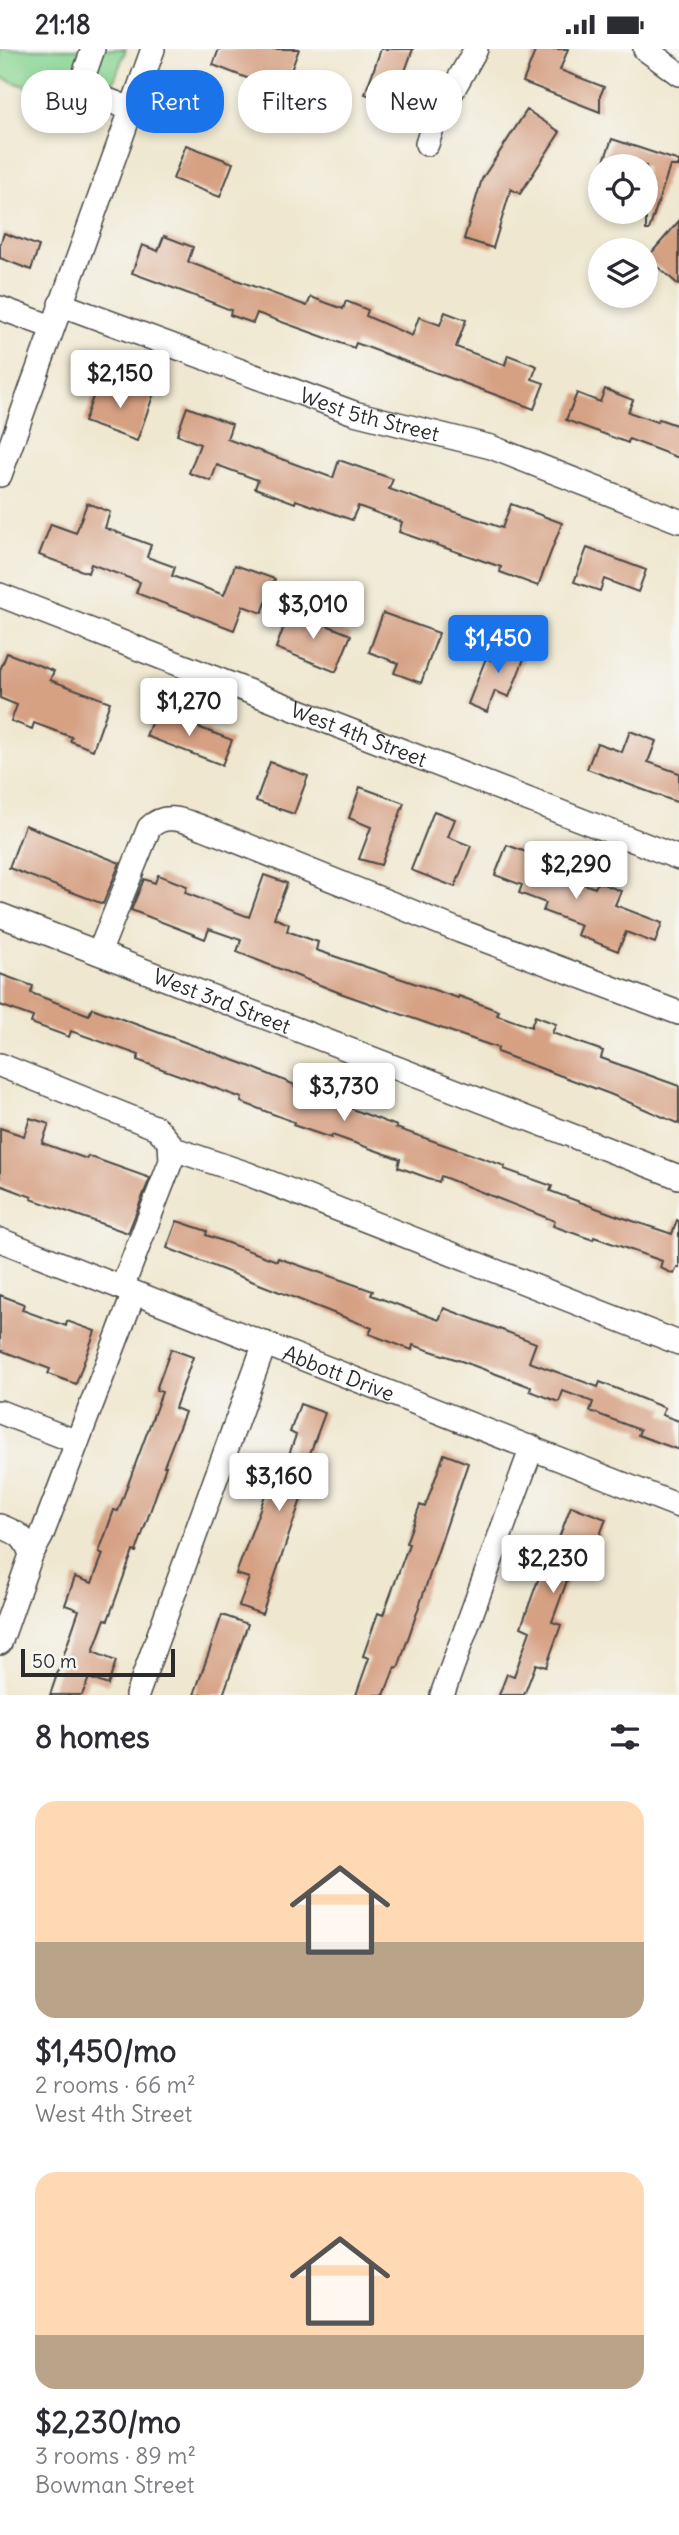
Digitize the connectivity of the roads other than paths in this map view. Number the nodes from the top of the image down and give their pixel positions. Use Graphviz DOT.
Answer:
graph roads {
  1 [pos="93,49"];
  2 [pos="153,49"];
  3 [pos="476,49"];
  4 [pos="645,49"];
  5 [pos="145,70"];
  6 [pos="679,74"];
  7 [pos="126,107"];
  8 [pos="126,123"];
  9 [pos="427,144"];
  10 [pos="60,304"];
  11 [pos="0,308"];
  12 [pos="52,327"];
  13 [pos="0,475"];
  14 [pos="679,521"];
  15 [pos="0,595"];
  16 [pos="679,858"];
  17 [pos="0,915"];
  18 [pos="99,953"];
  19 [pos="679,1013"];
  20 [pos="0,1066"];
  21 [pos="172,1148"];
  22 [pos="679,1177"];
  23 [pos="0,1240"];
  24 [pos="128,1291"];
  25 [pos="265,1343"];
  26 [pos="679,1343"];
  27 [pos="0,1412"];
  28 [pos="77,1442"];
  29 [pos="532,1447"];
  30 [pos="679,1506"];
  31 [pos="0,1526"];
  32 [pos="32,1555"];
  33 [pos="0,1643"];
  34 [pos="137,1695"];
  35 [pos="442,1695"];
  1 -- 7 [label="street"];
  2 -- 5 [label="street"];
  3 -- 9 [label="street"];
  4 -- 6 [label="street"];
  8 -- 10 [label="street"];
  10 -- 12 [label="street"];
  10 -- 14 [label="street, West 5th Street"];
  11 -- 12 [label="street"];
  12 -- 13 [label="street"];
  15 -- 16 [label="street, West 4th Street"];
  17 -- 18 [label="street, West 3rd Street"];
  18 -- 19 [label="street"];
  18 -- 22 [label="street, West 3rd Street"];
  20 -- 21 [label="street"];
  21 -- 24 [label="street"];
  21 -- 26 [label="street"];
  23 -- 24 [label="street, Abbott Drive"];
  24 -- 25 [label="street, Abbott Drive"];
  24 -- 28 [label="street"];
  25 -- 29 [label="street, Abbott Drive"];
  25 -- 34 [label="street"];
  27 -- 28 [label="street"];
  28 -- 32 [label="street"];
  29 -- 30 [label="street, Abbott Drive"];
  29 -- 35 [label="street"];
  31 -- 32 [label="street"];
  32 -- 33 [label="street"];
}
